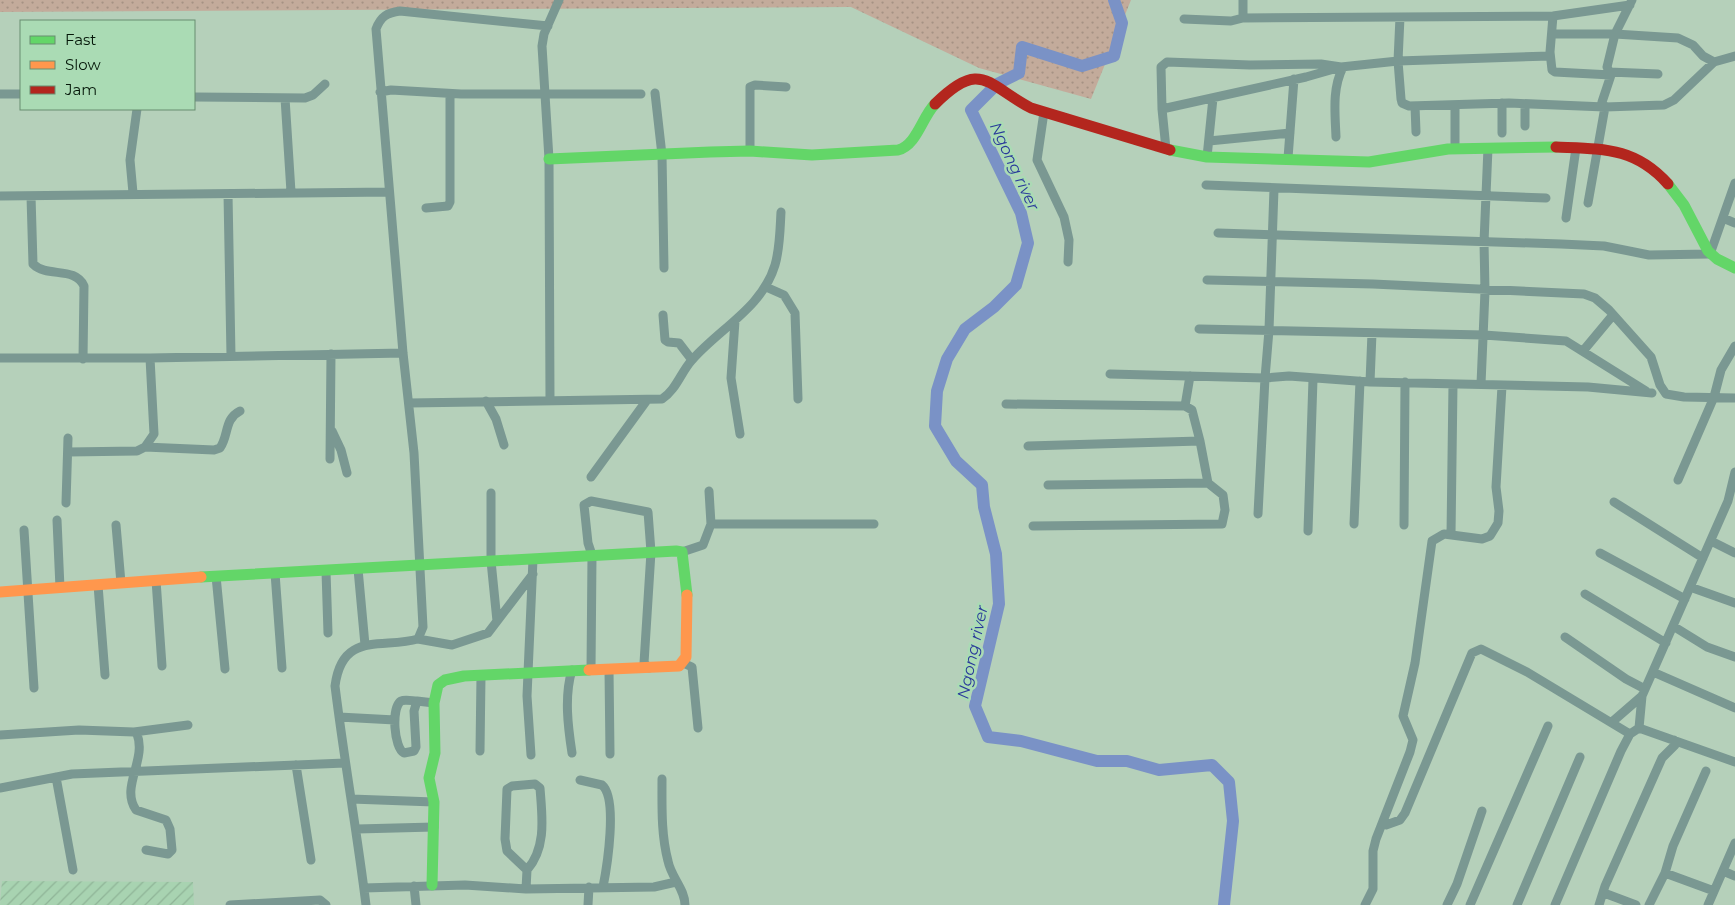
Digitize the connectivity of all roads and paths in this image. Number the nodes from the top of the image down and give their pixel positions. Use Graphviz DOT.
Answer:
graph roads {
  1 [pos="559,0"];
  2 [pos="1243,0"];
  3 [pos="1631,2"];
  4 [pos="1553,16"];
  5 [pos="1400,17"];
  6 [pos="1243,18"];
  7 [pos="1184,19"];
  8 [pos="548,26"];
  9 [pos="1552,34"];
  10 [pos="1615,34"];
  11 [pos="1550,56"];
  12 [pos="1735,56"];
  13 [pos="1398,61"];
  14 [pos="1714,62"];
  15 [pos="1342,67"];
  16 [pos="1610,74"];
  17 [pos="1658,74"];
  18 [pos="1294,79"];
  19 [pos="325,84"];
  20 [pos="786,86"];
  21 [pos="380,92"];
  22 [pos="0,94"];
  23 [pos="20,94"];
  24 [pos="450,94"];
  25 [pos="641,94"];
  26 [pos="655,94"];
  27 [pos="544,95"];
  28 [pos="195,97"];
  29 [pos="285,98"];
  30 [pos="1214,98"];
  31 [pos="1502,103"];
  32 [pos="1455,104"];
  33 [pos="1525,104"];
  34 [pos="1415,106"];
  35 [pos="1605,107"];
  36 [pos="1162,109"];
  37 [pos="137,110"];
  38 [pos="1044,112"];
  39 [pos="1525,126"];
  40 [pos="1416,132"];
  41 [pos="1502,132"];
  42 [pos="1290,133"];
  43 [pos="1336,137"];
  44 [pos="1209,141"];
  45 [pos="1455,143"];
  46 [pos="1488,148"];
  47 [pos="1576,148"];
  48 [pos="1166,149"];
  49 [pos="1596,150"];
  50 [pos="750,151"];
  51 [pos="662,155"];
  52 [pos="1207,157"];
  53 [pos="1288,158"];
  54 [pos="549,159"];
  55 [pos="1735,183"];
  56 [pos="1206,186"];
  57 [pos="1274,189"];
  58 [pos="291,192"];
  59 [pos="389,192"];
  60 [pos="133,193"];
  61 [pos="228,194"];
  62 [pos="0,196"];
  63 [pos="31,196"];
  64 [pos="1487,196"];
  65 [pos="1546,198"];
  66 [pos="1588,203"];
  67 [pos="426,208"];
  68 [pos="781,212"];
  69 [pos="1566,218"];
  70 [pos="1723,218"];
  71 [pos="1735,223"];
  72 [pos="1218,233"];
  73 [pos="1272,236"];
  74 [pos="1484,242"];
  75 [pos="1710,254"];
  76 [pos="1068,262"];
  77 [pos="664,268"];
  78 [pos="1735,268"];
  79 [pos="1207,280"];
  80 [pos="1272,281"];
  81 [pos="766,287"];
  82 [pos="1485,291"];
  83 [pos="1613,315"];
  84 [pos="663,316"];
  85 [pos="735,321"];
  86 [pos="1199,329"];
  87 [pos="1270,330"];
  88 [pos="1372,332"];
  89 [pos="1484,335"];
  90 [pos="1735,346"];
  91 [pos="1583,351"];
  92 [pos="403,353"];
  93 [pos="331,354"];
  94 [pos="230,356"];
  95 [pos="0,358"];
  96 [pos="150,358"];
  97 [pos="83,359"];
  98 [pos="692,360"];
  99 [pos="1110,374"];
  100 [pos="1190,376"];
  101 [pos="1264,378"];
  102 [pos="1313,379"];
  103 [pos="1360,381"];
  104 [pos="1370,382"];
  105 [pos="1405,382"];
  106 [pos="1453,384"];
  107 [pos="1481,384"];
  108 [pos="1502,386"];
  109 [pos="1652,394"];
  110 [pos="1666,394"];
  111 [pos="1714,396"];
  112 [pos="1735,398"];
  113 [pos="798,399"];
  114 [pos="550,400"];
  115 [pos="647,400"];
  116 [pos="486,401"];
  117 [pos="409,402"];
  118 [pos="1006,404"];
  119 [pos="1185,406"];
  120 [pos="240,411"];
  121 [pos="330,428"];
  122 [pos="740,434"];
  123 [pos="68,438"];
  124 [pos="1200,441"];
  125 [pos="504,446"];
  126 [pos="1028,446"];
  127 [pos="145,447"];
  128 [pos="68,452"];
  129 [pos="330,459"];
  130 [pos="1735,472"];
  131 [pos="347,473"];
  132 [pos="591,478"];
  133 [pos="1678,480"];
  134 [pos="1208,484"];
  135 [pos="1048,486"];
  136 [pos="709,491"];
  137 [pos="491,493"];
  138 [pos="1732,501"];
  139 [pos="1614,502"];
  140 [pos="66,503"];
  141 [pos="1258,514"];
  142 [pos="57,520"];
  143 [pos="710,524"];
  144 [pos="874,524"];
  145 [pos="1354,524"];
  146 [pos="116,525"];
  147 [pos="1404,525"];
  148 [pos="1032,526"];
  149 [pos="24,530"];
  150 [pos="1308,531"];
  151 [pos="1451,535"];
  152 [pos="1710,541"];
  153 [pos="651,552"];
  154 [pos="682,552"];
  155 [pos="1600,553"];
  156 [pos="1735,553"];
  157 [pos="592,555"];
  158 [pos="1703,558"];
  159 [pos="533,559"];
  160 [pos="491,562"];
  161 [pos="418,565"];
  162 [pos="358,569"];
  163 [pos="326,571"];
  164 [pos="275,573"];
  165 [pos="533,574"];
  166 [pos="216,576"];
  167 [pos="156,580"];
  168 [pos="121,582"];
  169 [pos="98,585"];
  170 [pos="1690,587"];
  171 [pos="60,588"];
  172 [pos="26,591"];
  173 [pos="0,592"];
  174 [pos="1585,594"];
  175 [pos="1685,599"];
  176 [pos="1735,603"];
  177 [pos="497,621"];
  178 [pos="1673,626"];
  179 [pos="328,633"];
  180 [pos="1565,637"];
  181 [pos="418,638"];
  182 [pos="1666,643"];
  183 [pos="365,645"];
  184 [pos="1735,657"];
  185 [pos="683,663"];
  186 [pos="162,666"];
  187 [pos="282,668"];
  188 [pos="650,668"];
  189 [pos="225,670"];
  190 [pos="572,670"];
  191 [pos="591,670"];
  192 [pos="609,670"];
  193 [pos="1653,672"];
  194 [pos="529,674"];
  195 [pos="104,675"];
  196 [pos="481,676"];
  197 [pos="34,688"];
  198 [pos="1644,692"];
  199 [pos="417,701"];
  200 [pos="434,703"];
  201 [pos="1735,708"];
  202 [pos="339,716"];
  203 [pos="394,720"];
  204 [pos="1612,722"];
  205 [pos="188,725"];
  206 [pos="1548,726"];
  207 [pos="698,728"];
  208 [pos="1639,728"];
  209 [pos="134,732"];
  210 [pos="1630,734"];
  211 [pos="0,735"];
  212 [pos="1674,740"];
  213 [pos="480,751"];
  214 [pos="572,753"];
  215 [pos="610,754"];
  216 [pos="531,755"];
  217 [pos="1580,757"];
  218 [pos="1735,762"];
  219 [pos="345,763"];
  220 [pos="296,765"];
  221 [pos="135,770"];
  222 [pos="1706,771"];
  223 [pos="56,777"];
  224 [pos="662,779"];
  225 [pos="580,780"];
  226 [pos="0,788"];
  227 [pos="351,799"];
  228 [pos="434,802"];
  229 [pos="1482,810"];
  230 [pos="1386,825"];
  231 [pos="434,827"];
  232 [pos="357,829"];
  233 [pos="1735,843"];
  234 [pos="146,850"];
  235 [pos="311,860"];
  236 [pos="73,870"];
  237 [pos="527,870"];
  238 [pos="1723,871"];
  239 [pos="1665,873"];
  240 [pos="1735,876"];
  241 [pos="676,882"];
  242 [pos="432,885"];
  243 [pos="414,886"];
  244 [pos="589,887"];
  245 [pos="603,887"];
  246 [pos="364,888"];
  247 [pos="526,889"];
  248 [pos="1714,891"];
  249 [pos="1604,893"];
  250 [pos="269,903"];
  251 [pos="230,905"];
  252 [pos="326,905"];
  253 [pos="366,905"];
  254 [pos="416,905"];
  255 [pos="588,905"];
  256 [pos="685,905"];
  257 [pos="1365,905"];
  258 [pos="1446,905"];
  259 [pos="1470,905"];
  260 [pos="1517,905"];
  261 [pos="1555,905"];
  262 [pos="1599,905"];
  263 [pos="1636,905"];
  264 [pos="1649,905"];
  265 [pos="1708,905"];
  1 -- 8 [label="street"];
  2 -- 6 [label="street"];
  3 -- 4 [label="street"];
  3 -- 10 [label="street"];
  4 -- 5 [label="street"];
  4 -- 9 [label="street"];
  5 -- 6 [label="street"];
  5 -- 13 [label="street"];
  6 -- 7 [label="street"];
  8 -- 21 [label="street"];
  8 -- 27 [label="street"];
  9 -- 10 [label="street"];
  9 -- 11 [label="street"];
  10 -- 14 [label="street"];
  10 -- 16 [label="street"];
  11 -- 13 [label="street"];
  11 -- 16 [label="street"];
  12 -- 14 [label="street"];
  13 -- 15 [label="street"];
  13 -- 34 [label="street"];
  14 -- 35 [label="street"];
  15 -- 18 [label="street"];
  15 -- 36 [label="street"];
  15 -- 43 [label="street"];
  16 -- 17 [label="street"];
  16 -- 35 [label="street"];
  18 -- 30 [label="street"];
  18 -- 42 [label="street"];
  19 -- 29 [label="street"];
  20 -- 50 [label="street"];
  21 -- 24 [label="street"];
  21 -- 59 [label="street"];
  22 -- 23 [label="street"];
  24 -- 27 [label="street"];
  24 -- 67 [label="street"];
  25 -- 27 [label="street"];
  26 -- 51 [label="street"];
  27 -- 54 [label="street"];
  28 -- 29 [label="street"];
  29 -- 58 [label="street"];
  30 -- 36 [label="street"];
  30 -- 44 [label="street"];
  31 -- 32 [label="street"];
  31 -- 33 [label="street"];
  31 -- 41 [label="street"];
  32 -- 34 [label="street"];
  32 -- 45 [label="street"];
  33 -- 35 [label="street"];
  33 -- 39 [label="street"];
  34 -- 40 [label="street"];
  35 -- 49 [label="street"];
  36 -- 48 [label="street"];
  37 -- 60 [label="street"];
  38 -- 48 [label="street"];
  38 -- 50 [label="street"];
  38 -- 76 [label="street"];
  42 -- 44 [label="street"];
  42 -- 53 [label="street"];
  44 -- 52 [label="street"];
  46 -- 47 [label="street"];
  46 -- 53 [label="street"];
  46 -- 64 [label="street"];
  47 -- 49 [label="street"];
  47 -- 69 [label="street"];
  48 -- 52 [label="street"];
  49 -- 66 [label="street"];
  49 -- 75 [label="street"];
  50 -- 51 [label="street"];
  51 -- 54 [label="street"];
  51 -- 77 [label="street"];
  52 -- 53 [label="street"];
  54 -- 114 [label="street"];
  55 -- 70 [label="street"];
  56 -- 57 [label="street"];
  57 -- 64 [label="street"];
  57 -- 73 [label="street"];
  58 -- 59 [label="street"];
  58 -- 61 [label="street"];
  59 -- 92 [label="street"];
  60 -- 61 [label="street"];
  60 -- 63 [label="street"];
  61 -- 94 [label="street"];
  62 -- 63 [label="street"];
  63 -- 97 [label="street"];
  64 -- 65 [label="street"];
  64 -- 74 [label="street"];
  68 -- 81 [label="street"];
  70 -- 71 [label="street"];
  70 -- 75 [label="street"];
  72 -- 73 [label="street"];
  73 -- 74 [label="street"];
  73 -- 80 [label="street"];
  74 -- 75 [label="street"];
  74 -- 82 [label="street"];
  75 -- 78 [label="street"];
  79 -- 80 [label="street"];
  80 -- 82 [label="street"];
  80 -- 87 [label="street"];
  81 -- 85 [label="street"];
  81 -- 113 [label="street"];
  82 -- 83 [label="street"];
  82 -- 89 [label="street"];
  83 -- 91 [label="street"];
  83 -- 110 [label="street"];
  84 -- 98 [label="street"];
  85 -- 98 [label="street"];
  85 -- 122 [label="street"];
  86 -- 87 [label="street"];
  87 -- 88 [label="street"];
  87 -- 101 [label="street"];
  88 -- 89 [label="street"];
  88 -- 104 [label="street"];
  89 -- 91 [label="street"];
  89 -- 107 [label="street"];
  90 -- 111 [label="street"];
  91 -- 109 [label="street"];
  92 -- 93 [label="street"];
  92 -- 117 [label="street"];
  93 -- 94 [label="street"];
  93 -- 121 [label="street"];
  94 -- 96 [label="street"];
  95 -- 97 [label="street"];
  96 -- 97 [label="street"];
  96 -- 127 [label="street"];
  98 -- 115 [label="street"];
  99 -- 100 [label="street"];
  100 -- 101 [label="street"];
  100 -- 119 [label="street"];
  101 -- 102 [label="street"];
  101 -- 141 [label="street"];
  102 -- 103 [label="street"];
  102 -- 150 [label="street"];
  103 -- 104 [label="street"];
  103 -- 145 [label="street"];
  104 -- 105 [label="street"];
  105 -- 106 [label="street"];
  105 -- 147 [label="street"];
  106 -- 107 [label="street"];
  106 -- 151 [label="street"];
  107 -- 108 [label="street"];
  108 -- 109 [label="street"];
  108 -- 151 [label="street"];
  109 -- 110 [label="street"];
  110 -- 111 [label="street"];
  111 -- 112 [label="street"];
  111 -- 133 [label="street"];
  114 -- 115 [label="street"];
  114 -- 116 [label="street"];
  115 -- 132 [label="street"];
  116 -- 117 [label="street"];
  116 -- 125 [label="street"];
  117 -- 161 [label="street"];
  118 -- 119 [label="street"];
  119 -- 124 [label="street"];
  120 -- 127 [label="street"];
  121 -- 129 [label="street"];
  121 -- 131 [label="street"];
  123 -- 128 [label="street"];
  124 -- 126 [label="street"];
  124 -- 134 [label="street"];
  127 -- 128 [label="street"];
  128 -- 140 [label="street"];
  130 -- 138 [label="street"];
  134 -- 135 [label="street"];
  134 -- 148 [label="street"];
  136 -- 143 [label="street"];
  137 -- 160 [label="street"];
  138 -- 152 [label="street"];
  139 -- 158 [label="street"];
  142 -- 171 [label="street"];
  143 -- 144 [label="street"];
  143 -- 154 [label="street"];
  146 -- 168 [label="street"];
  149 -- 172 [label="street"];
  151 -- 257 [label="street"];
  152 -- 156 [label="street"];
  152 -- 158 [label="street"];
  153 -- 154 [label="street"];
  153 -- 157 [label="street"];
  153 -- 157 [label="street"];
  153 -- 188 [label="street"];
  154 -- 185 [label="street"];
  155 -- 175 [label="street"];
  157 -- 159 [label="street"];
  157 -- 191 [label="street"];
  158 -- 170 [label="street"];
  159 -- 160 [label="street"];
  159 -- 165 [label="street"];
  160 -- 161 [label="street"];
  160 -- 177 [label="street"];
  161 -- 162 [label="street"];
  161 -- 181 [label="street"];
  162 -- 163 [label="street"];
  162 -- 183 [label="street"];
  163 -- 164 [label="street"];
  163 -- 179 [label="street"];
  164 -- 166 [label="street"];
  164 -- 187 [label="street"];
  165 -- 177 [label="street"];
  165 -- 194 [label="street"];
  166 -- 167 [label="street"];
  166 -- 189 [label="street"];
  167 -- 168 [label="street"];
  167 -- 186 [label="street"];
  168 -- 169 [label="street"];
  169 -- 171 [label="street"];
  169 -- 195 [label="street"];
  170 -- 175 [label="street"];
  170 -- 176 [label="street"];
  171 -- 172 [label="street"];
  172 -- 173 [label="street"];
  172 -- 197 [label="street"];
  174 -- 182 [label="street"];
  175 -- 178 [label="street"];
  177 -- 181 [label="street"];
  178 -- 182 [label="street"];
  178 -- 184 [label="street"];
  180 -- 198 [label="street"];
  181 -- 183 [label="street"];
  182 -- 193 [label="street"];
  183 -- 202 [label="street"];
  185 -- 188 [label="street"];
  185 -- 207 [label="street"];
  188 -- 192 [label="street"];
  190 -- 191 [label="street"];
  190 -- 194 [label="street"];
  190 -- 214 [label="street"];
  191 -- 192 [label="street"];
  192 -- 215 [label="street"];
  193 -- 198 [label="street"];
  193 -- 201 [label="street"];
  194 -- 196 [label="street"];
  194 -- 216 [label="street"];
  196 -- 200 [label="street"];
  196 -- 213 [label="street"];
  198 -- 204 [label="street"];
  198 -- 208 [label="street"];
  199 -- 200 [label="street"];
  199 -- 203 [label="street"];
  199 -- 203 [label="street"];
  200 -- 228 [label="street"];
  202 -- 203 [label="street"];
  202 -- 219 [label="street"];
  204 -- 210 [label="street"];
  204 -- 230 [label="street"];
  205 -- 209 [label="street"];
  206 -- 259 [label="street"];
  208 -- 210 [label="street"];
  208 -- 212 [label="street"];
  209 -- 211 [label="street"];
  209 -- 221 [label="street"];
  210 -- 261 [label="street"];
  212 -- 218 [label="street"];
  212 -- 249 [label="street"];
  217 -- 260 [label="street"];
  219 -- 220 [label="street"];
  219 -- 227 [label="street"];
  220 -- 221 [label="street"];
  220 -- 235 [label="street"];
  221 -- 223 [label="street"];
  221 -- 234 [label="street"];
  222 -- 239 [label="street"];
  223 -- 226 [label="street"];
  223 -- 236 [label="street"];
  224 -- 241 [label="street"];
  225 -- 245 [label="street"];
  227 -- 228 [label="street"];
  227 -- 232 [label="street"];
  228 -- 231 [label="street"];
  229 -- 258 [label="street"];
  231 -- 232 [label="street"];
  231 -- 242 [label="street"];
  232 -- 246 [label="street"];
  233 -- 238 [label="street"];
  237 -- 237 [label="street"];
  237 -- 247 [label="street"];
  238 -- 240 [label="street"];
  238 -- 248 [label="street"];
  239 -- 248 [label="street"];
  239 -- 264 [label="street"];
  241 -- 245 [label="street"];
  241 -- 256 [label="street"];
  242 -- 243 [label="street"];
  242 -- 247 [label="street"];
  243 -- 246 [label="street"];
  243 -- 254 [label="street"];
  244 -- 245 [label="street"];
  244 -- 247 [label="street"];
  244 -- 255 [label="street"];
  246 -- 253 [label="street"];
  248 -- 265 [label="street"];
  249 -- 262 [label="street"];
  249 -- 263 [label="street"];
  250 -- 251 [label="street"];
  250 -- 252 [label="street"];
}
